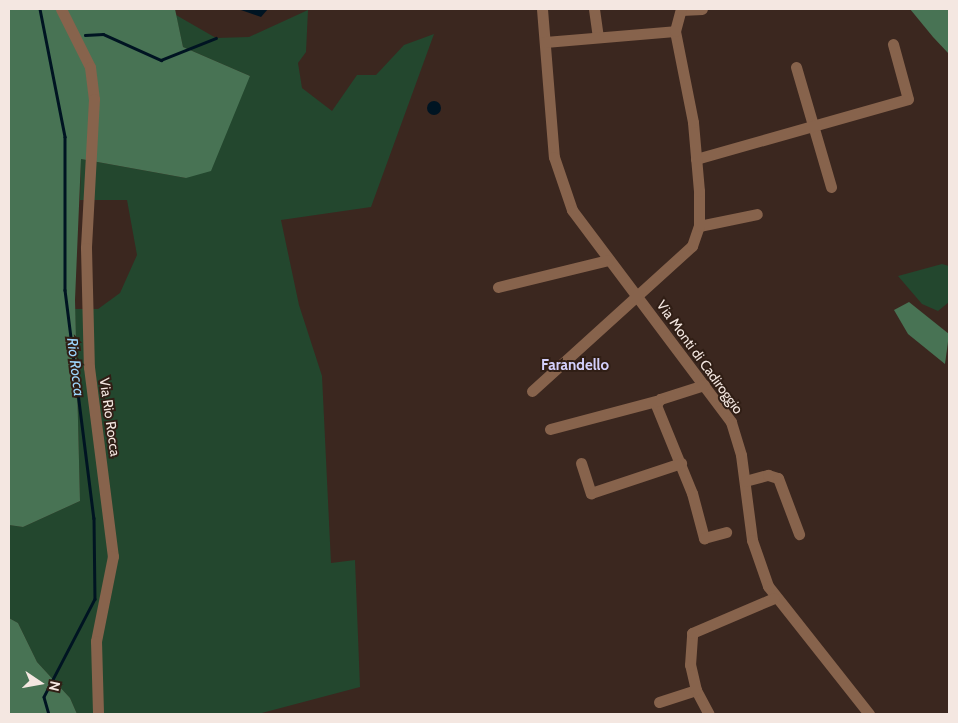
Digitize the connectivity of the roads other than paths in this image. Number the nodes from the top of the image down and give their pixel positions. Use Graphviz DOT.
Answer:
graph roads {
  1 [pos="61,9"];
  2 [pos="542,9"];
  3 [pos="594,9"];
  4 [pos="681,9"];
  5 [pos="702,9"];
  6 [pos="675,31"];
  7 [pos="598,36"];
  8 [pos="545,42"];
  9 [pos="893,44"];
  10 [pos="796,67"];
  11 [pos="814,125"];
  12 [pos="696,159"];
  13 [pos="831,187"];
  14 [pos="757,214"];
  15 [pos="699,226"];
  16 [pos="608,260"];
  17 [pos="498,287"];
  18 [pos="635,295"];
  19 [pos="704,385"];
  20 [pos="532,391"];
  21 [pos="656,401"];
  22 [pos="550,429"];
  23 [pos="681,463"];
  24 [pos="581,464"];
  25 [pos="745,481"];
  26 [pos="726,532"];
  27 [pos="799,534"];
  28 [pos="774,598"];
  29 [pos="696,690"];
  30 [pos="658,702"];
  31 [pos="98,714"];
  32 [pos="710,714"];
  33 [pos="869,714"];
  1 -- 31 [label="street, Via Rio Rocca"];
  2 -- 8 [label="street, Via Monti di Cadiroggio"];
  3 -- 7 [label="street"];
  4 -- 5 [label="street"];
  4 -- 6 [label="street"];
  6 -- 7 [label="street"];
  6 -- 12 [label="street"];
  7 -- 8 [label="street"];
  8 -- 16 [label="street, Via Monti di Cadiroggio"];
  9 -- 11 [label="street"];
  10 -- 11 [label="street"];
  11 -- 12 [label="street"];
  11 -- 13 [label="street"];
  12 -- 15 [label="street"];
  14 -- 15 [label="street"];
  15 -- 18 [label="street"];
  16 -- 17 [label="street"];
  16 -- 18 [label="street, Via Monti di Cadiroggio"];
  18 -- 19 [label="street, Via Monti di Cadiroggio"];
  18 -- 20 [label="street"];
  19 -- 21 [label="street"];
  19 -- 25 [label="street, Via Monti di Cadiroggio"];
  21 -- 22 [label="street"];
  21 -- 23 [label="street"];
  23 -- 24 [label="street"];
  23 -- 26 [label="street"];
  25 -- 27 [label="street"];
  25 -- 28 [label="street, Via Monti di Cadiroggio"];
  28 -- 29 [label="street"];
  28 -- 33 [label="street, Via Monti di Cadiroggio"];
  29 -- 30 [label="street"];
  29 -- 32 [label="street"];
}
